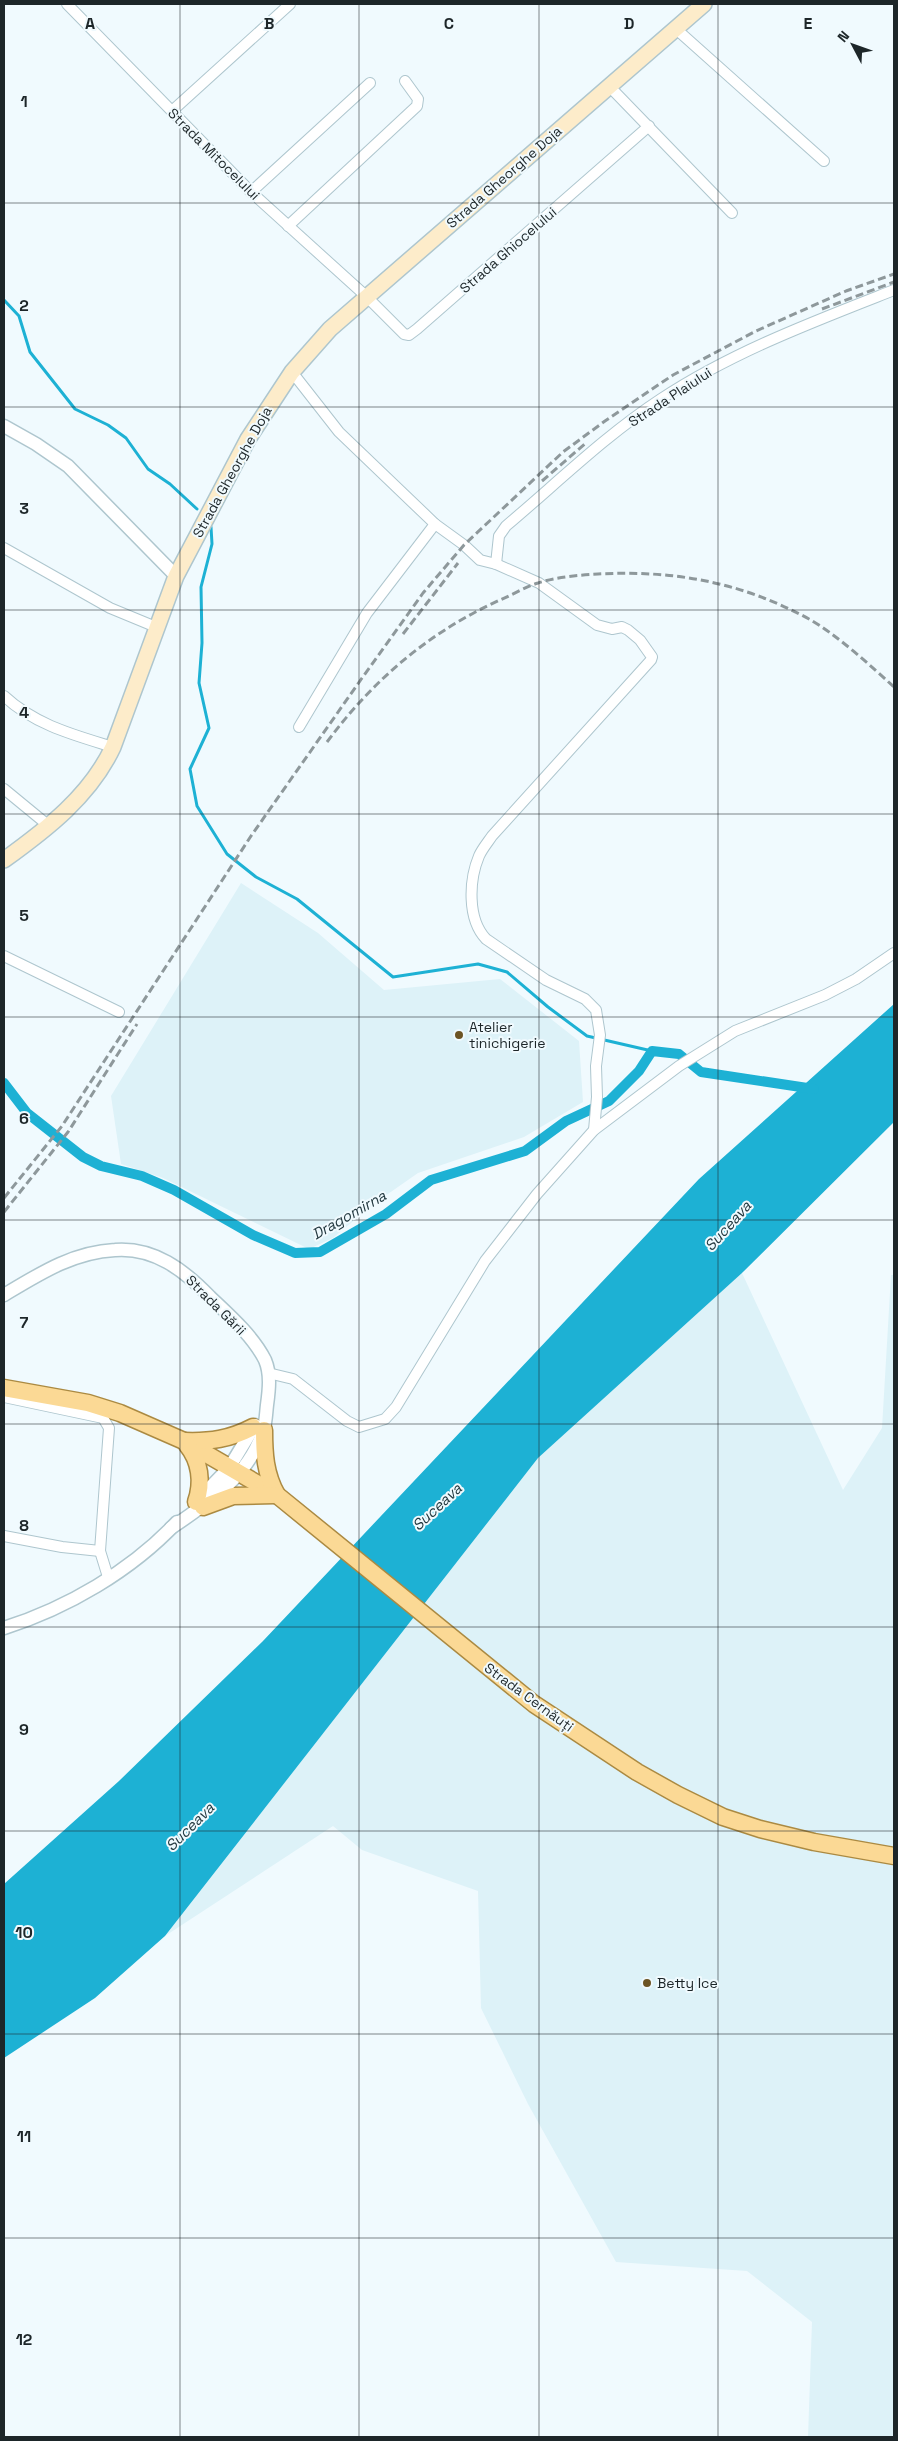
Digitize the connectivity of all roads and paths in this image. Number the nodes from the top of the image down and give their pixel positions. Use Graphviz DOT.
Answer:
graph roads {
  1 [pos="67,4"];
  2 [pos="290,4"];
  3 [pos="704,4"];
  4 [pos="676,28"];
  5 [pos="405,82"];
  6 [pos="370,83"];
  7 [pos="609,86"];
  8 [pos="172,111"];
  9 [pos="648,126"];
  10 [pos="824,161"];
  11 [pos="251,192"];
  12 [pos="732,213"];
  13 [pos="288,226"];
  14 [pos="894,290"];
  15 [pos="367,297"];
  16 [pos="292,372"];
  17 [pos="4,426"];
  18 [pos="435,524"];
  19 [pos="4,548"];
  20 [pos="496,564"];
  21 [pos="176,576"];
  22 [pos="156,627"];
  23 [pos="4,696"];
  24 [pos="299,727"];
  25 [pos="113,747"];
  26 [pos="4,789"];
  27 [pos="49,826"];
  28 [pos="4,860"];
  29 [pos="894,953"];
  30 [pos="4,956"];
  31 [pos="119,1012"];
  32 [pos="594,1130"];
  33 [pos="4,1295"];
  34 [pos="268,1373"];
  35 [pos="4,1388"];
  36 [pos="4,1397"];
  37 [pos="258,1429"];
  38 [pos="184,1441"];
  39 [pos="234,1471"];
  40 [pos="277,1495"];
  41 [pos="199,1504"];
  42 [pos="4,1536"];
  43 [pos="100,1551"];
  44 [pos="108,1577"];
  45 [pos="4,1628"];
  46 [pos="814,1842"];
  47 [pos="894,1856"];
  48 [pos="894,1864"];
  1 -- 8 [label="street, Strada Mitocelului"];
  2 -- 8 [label="street"];
  3 -- 4 [label="main road, Strada Gheorghe Doja"];
  4 -- 7 [label="main road, Strada Gheorghe Doja"];
  4 -- 10 [label="street"];
  5 -- 13 [label="street"];
  6 -- 11 [label="street"];
  7 -- 9 [label="street"];
  7 -- 15 [label="main road, Strada Gheorghe Doja"];
  8 -- 11 [label="street, Strada Mitocelului"];
  9 -- 12 [label="street"];
  9 -- 15 [label="street, Strada Ghiocelului"];
  11 -- 13 [label="street, Strada Mitocelului"];
  13 -- 15 [label="street, Strada Mitocelului"];
  14 -- 20 [label="street, Strada Plaiului"];
  15 -- 16 [label="main road, Strada Gheorghe Doja"];
  16 -- 18 [label="street"];
  16 -- 21 [label="main road, Strada Gheorghe Doja"];
  17 -- 21 [label="street"];
  18 -- 20 [label="street"];
  18 -- 24 [label="street"];
  19 -- 22 [label="street"];
  20 -- 32 [label="street"];
  21 -- 22 [label="main road, Strada Gheorghe Doja"];
  22 -- 25 [label="main road, Strada Gheorghe Doja"];
  23 -- 25 [label="street"];
  25 -- 27 [label="main road, Strada Gheorghe Doja"];
  26 -- 27 [label="street"];
  27 -- 28 [label="main road, Strada Gheorghe Doja"];
  29 -- 32 [label="street"];
  30 -- 31 [label="street"];
  32 -- 34 [label="street"];
  33 -- 34 [label="street, Strada Gării"];
  34 -- 37 [label="street, Strada Gării"];
  35 -- 38 [label="main road, Strada Cernăuți"];
  36 -- 43 [label="street"];
  37 -- 38 [label="main road"];
  37 -- 39 [label="street, Strada Gării"];
  37 -- 40 [label="main road"];
  38 -- 39 [label="main road, Strada Cernăuți"];
  38 -- 41 [label="main road"];
  39 -- 40 [label="main road, Strada Cernăuți"];
  39 -- 41 [label="street, Strada Gării"];
  40 -- 41 [label="main road"];
  40 -- 46 [label="main road, Strada Cernăuți"];
  41 -- 44 [label="street, Strada Gării"];
  42 -- 43 [label="street"];
  43 -- 44 [label="street"];
  44 -- 45 [label="street, Strada Gării"];
  46 -- 47 [label="main road, Strada Cernăuți"];
  46 -- 48 [label="main road, Strada Cernăuți"];
}
